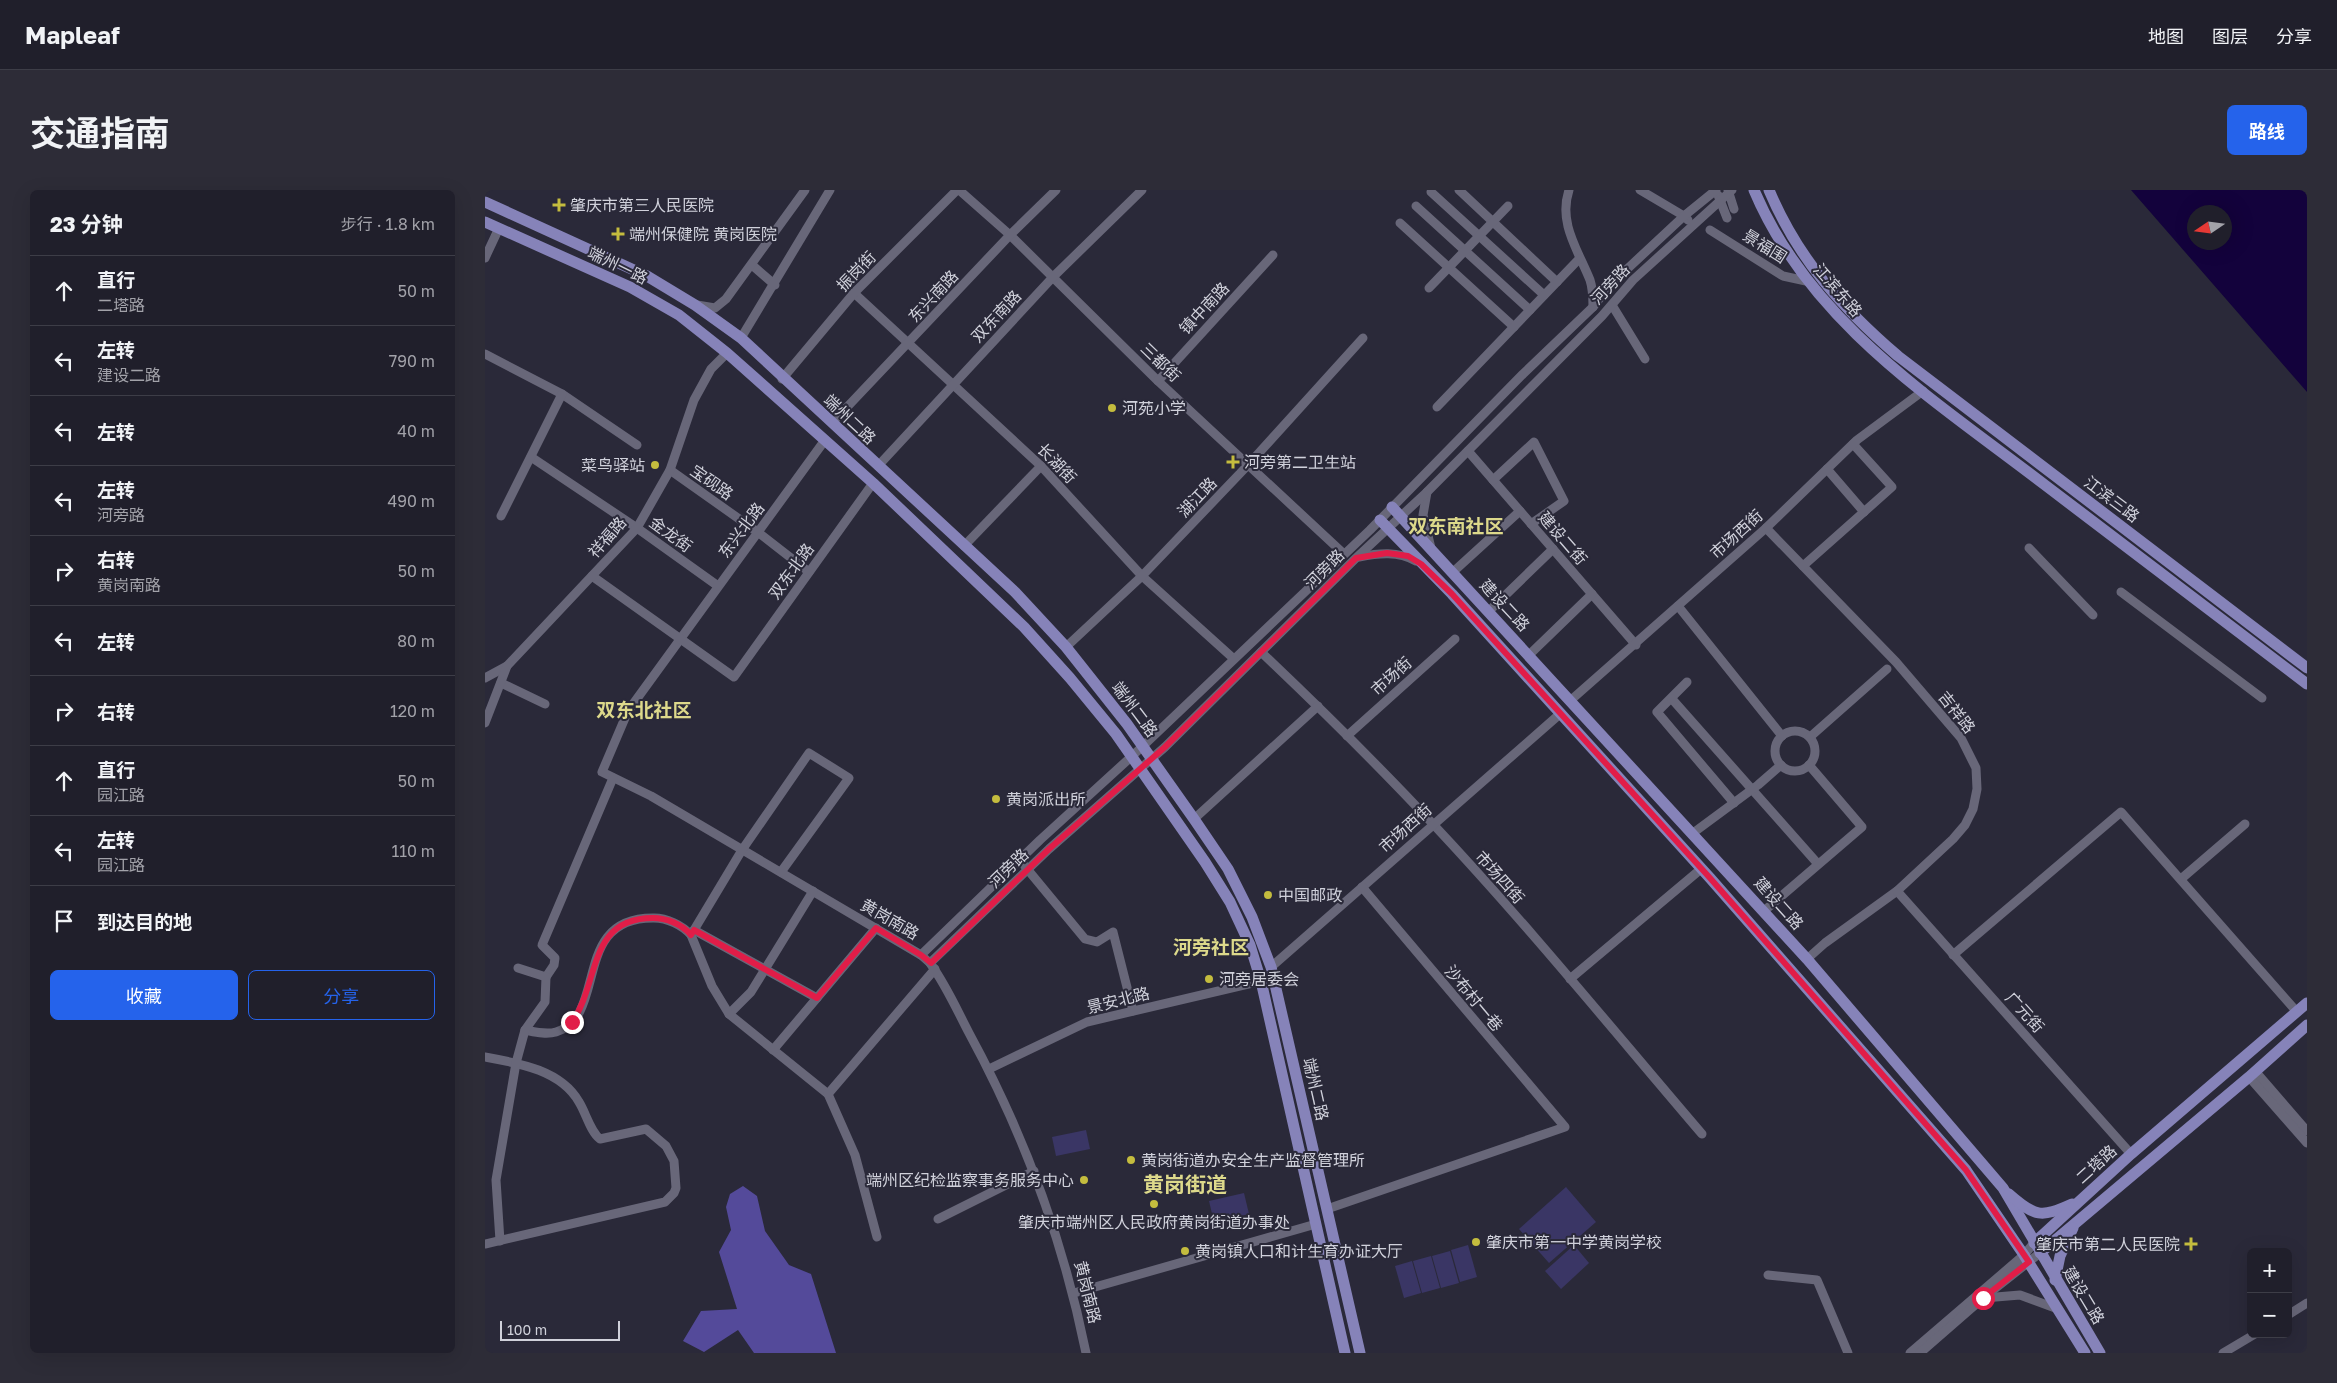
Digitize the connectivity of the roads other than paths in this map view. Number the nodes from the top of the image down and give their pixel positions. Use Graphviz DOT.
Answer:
graph roads {
  1 [pos="805,190"];
  2 [pos="830,190"];
  3 [pos="958,190"];
  4 [pos="1056,190"];
  5 [pos="1142,190"];
  6 [pos="1459,190"];
  7 [pos="1569,190"];
  8 [pos="1640,190"];
  9 [pos="1716,190"];
  10 [pos="1728,190"];
  11 [pos="1732,190"];
  12 [pos="1755,190"];
  13 [pos="1769,190"];
  14 [pos="1431,192"];
  15 [pos="485,202"];
  16 [pos="1417,206"];
  17 [pos="1508,206"];
  18 [pos="1734,209"];
  19 [pos="1684,216"];
  20 [pos="1727,218"];
  21 [pos="485,222"];
  22 [pos="1493,222"];
  23 [pos="1400,223"];
  24 [pos="1692,225"];
  25 [pos="499,228"];
  26 [pos="1710,230"];
  27 [pos="1010,234"];
  28 [pos="1479,236"];
  29 [pos="1465,251"];
  30 [pos="1273,255"];
  31 [pos="485,258"];
  32 [pos="1579,258"];
  33 [pos="752,265"];
  34 [pos="1449,268"];
  35 [pos="1053,277"];
  36 [pos="1590,281"];
  37 [pos="1806,281"];
  38 [pos="1557,282"];
  39 [pos="775,285"];
  40 [pos="1610,285"];
  41 [pos="1429,288"];
  42 [pos="854,293"];
  43 [pos="1544,295"];
  44 [pos="695,305"];
  45 [pos="1612,305"];
  46 [pos="1593,307"];
  47 [pos="1530,310"];
  48 [pos="1514,327"];
  49 [pos="741,338"];
  50 [pos="1363,338"];
  51 [pos="910,343"];
  52 [pos="727,353"];
  53 [pos="485,354"];
  54 [pos="1898,356"];
  55 [pos="1645,359"];
  56 [pos="782,379"];
  57 [pos="1158,380"];
  58 [pos="953,384"];
  59 [pos="1923,391"];
  60 [pos="562,394"];
  61 [pos="1437,407"];
  62 [pos="832,424"];
  63 [pos="825,440"];
  64 [pos="1853,444"];
  65 [pos="637,445"];
  66 [pos="1468,451"];
  67 [pos="531,457"];
  68 [pos="1248,465"];
  69 [pos="877,466"];
  70 [pos="1041,466"];
  71 [pos="1827,469"];
  72 [pos="669,470"];
  73 [pos="1493,480"];
  74 [pos="873,483"];
  75 [pos="1427,492"];
  76 [pos="1392,508"];
  77 [pos="1520,511"];
  78 [pos="1864,512"];
  79 [pos="501,516"];
  80 [pos="1401,517"];
  81 [pos="1380,520"];
  82 [pos="1531,524"];
  83 [pos="637,528"];
  84 [pos="1388,528"];
  85 [pos="1766,528"];
  86 [pos="759,533"];
  87 [pos="964,546"];
  88 [pos="2029,548"];
  89 [pos="1432,549"];
  90 [pos="1553,549"];
  91 [pos="1343,554"];
  92 [pos="1356,558"];
  93 [pos="1421,564"];
  94 [pos="1803,566"];
  95 [pos="809,572"];
  96 [pos="1453,572"];
  97 [pos="593,576"];
  98 [pos="1142,576"];
  99 [pos="1463,583"];
  100 [pos="718,586"];
  101 [pos="2121,592"];
  102 [pos="1452,594"];
  103 [pos="1592,594"];
  104 [pos="1678,606"];
  105 [pos="1489,611"];
  106 [pos="2093,615"];
  107 [pos="681,639"];
  108 [pos="1455,639"];
  109 [pos="1636,645"];
  110 [pos="1066,648"];
  111 [pos="1261,652"];
  112 [pos="1529,655"];
  113 [pos="1233,659"];
  114 [pos="507,666"];
  115 [pos="1887,668"];
  116 [pos="2307,668"];
  117 [pos="485,678"];
  118 [pos="1687,682"];
  119 [pos="501,684"];
  120 [pos="2307,684"];
  121 [pos="2262,698"];
  122 [pos="1672,699"];
  123 [pos="1571,700"];
  124 [pos="545,704"];
  125 [pos="1318,706"];
  126 [pos="1561,713"];
  127 [pos="485,723"];
  128 [pos="1127,724"];
  129 [pos="1116,734"];
  130 [pos="1347,736"];
  131 [pos="1782,736"];
  132 [pos="1810,737"];
  133 [pos="1143,746"];
  134 [pos="1131,757"];
  135 [pos="1152,759"];
  136 [pos="1781,764"];
  137 [pos="1809,765"];
  138 [pos="1141,770"];
  139 [pos="613,778"];
  140 [pos="1752,790"];
  141 [pos="1179,798"];
  142 [pos="1734,803"];
  143 [pos="1166,807"];
  144 [pos="1195,819"];
  145 [pos="1433,824"];
  146 [pos="2245,824"];
  147 [pos="1693,833"];
  148 [pos="742,850"];
  149 [pos="1019,860"];
  150 [pos="1818,864"];
  151 [pos="1701,869"];
  152 [pos="1028,870"];
  153 [pos="781,872"];
  154 [pos="2181,879"];
  155 [pos="1362,888"];
  156 [pos="813,891"];
  157 [pos="1897,891"];
  158 [pos="1764,911"];
  159 [pos="876,928"];
  160 [pos="692,932"];
  161 [pos="921,955"];
  162 [pos="1953,955"];
  163 [pos="1807,959"];
  164 [pos="933,966"];
  165 [pos="1271,967"];
  166 [pos="518,968"];
  167 [pos="766,968"];
  168 [pos="547,977"];
  169 [pos="1570,979"];
  170 [pos="1261,981"];
  171 [pos="817,998"];
  172 [pos="2307,1003"];
  173 [pos="1133,1011"];
  174 [pos="2297,1012"];
  175 [pos="729,1014"];
  176 [pos="2307,1025"];
  177 [pos="525,1030"];
  178 [pos="773,1050"];
  179 [pos="485,1057"];
  180 [pos="516,1063"];
  181 [pos="989,1070"];
  182 [pos="2252,1074"];
  183 [pos="828,1094"];
  184 [pos="2307,1131"];
  185 [pos="1702,1134"];
  186 [pos="2307,1143"];
  187 [pos="2131,1154"];
  188 [pos="1980,1162"];
  189 [pos="1966,1170"];
  190 [pos="1034,1171"];
  191 [pos="2003,1188"];
  192 [pos="2081,1200"];
  193 [pos="1327,1209"];
  194 [pos="938,1219"];
  195 [pos="1316,1224"];
  196 [pos="2075,1224"];
  197 [pos="877,1237"];
  198 [pos="500,1241"];
  199 [pos="485,1244"];
  200 [pos="2037,1248"];
  201 [pos="2027,1258"];
  202 [pos="1768,1275"];
  203 [pos="2055,1280"];
  204 [pos="1074,1293"];
  205 [pos="1983,1298"];
  206 [pos="2307,1303"];
  207 [pos="2059,1310"];
  208 [pos="2292,1312"];
  209 [pos="2248,1338"];
  210 [pos="1087,1353"];
  211 [pos="1345,1353"];
  212 [pos="1360,1353"];
  213 [pos="1848,1353"];
  214 [pos="1910,1353"];
  215 [pos="1921,1353"];
  216 [pos="2085,1353"];
  217 [pos="2100,1353"];
  218 [pos="2223,1353"];
  1 -- 33 [label="street"];
  2 -- 39 [label="street"];
  3 -- 27 [label="street, 三都街"];
  3 -- 42 [label="street, 振岗街"];
  4 -- 27 [label="street, 东兴南路"];
  5 -- 35 [label="street, 双东南路"];
  6 -- 22 [label="street"];
  7 -- 32 [label="street, 河旁路"];
  8 -- 19 [label="street"];
  9 -- 19 [label="street, 河旁路"];
  9 -- 20 [label="street"];
  10 -- 18 [label="street"];
  11 -- 24 [label="street, 河旁路"];
  12 -- 37 [label="main road, 江滨东路"];
  13 -- 54 [label="main road, 江滨东路"];
  14 -- 28 [label="street"];
  15 -- 44 [label="main road, 端州一路"];
  16 -- 29 [label="street"];
  17 -- 22 [label="street"];
  19 -- 24 [label="street"];
  19 -- 40 [label="street, 河旁路"];
  21 -- 25 [label="main road, 端州一路"];
  22 -- 28 [label="street"];
  22 -- 38 [label="street"];
  23 -- 34 [label="street"];
  24 -- 45 [label="street, 河旁路"];
  25 -- 31 [label="street"];
  25 -- 52 [label="main road, 端州一路"];
  26 -- 37 [label="street, 景福围"];
  27 -- 35 [label="street, 三都街"];
  27 -- 51 [label="street, 东兴南路"];
  28 -- 29 [label="street"];
  28 -- 43 [label="street"];
  29 -- 34 [label="street"];
  29 -- 47 [label="street"];
  30 -- 57 [label="street, 镇中南路"];
  32 -- 36 [label="street, 河旁路"];
  32 -- 38 [label="street"];
  33 -- 39 [label="street"];
  33 -- 44 [label="street"];
  34 -- 41 [label="street"];
  34 -- 48 [label="street"];
  35 -- 57 [label="street, 三都街"];
  35 -- 58 [label="street, 双东南路"];
  36 -- 40 [label="street, 河旁路"];
  36 -- 46 [label="street"];
  37 -- 59 [label="main road, 江滨东路"];
  38 -- 43 [label="street"];
  39 -- 49 [label="street"];
  40 -- 46 [label="street, 河旁路"];
  42 -- 51 [label="street, 长湖街"];
  42 -- 56 [label="street, 振岗街"];
  43 -- 47 [label="street"];
  44 -- 49 [label="main road, 端州二路"];
  45 -- 55 [label="street"];
  45 -- 66 [label="street, 河旁路"];
  46 -- 76 [label="street, 河旁路"];
  47 -- 48 [label="street"];
  48 -- 61 [label="street"];
  49 -- 56 [label="main road, 端州二路"];
  50 -- 68 [label="street, 湖江路"];
  51 -- 58 [label="street, 长湖街"];
  51 -- 62 [label="street, 东兴南路"];
  52 -- 63 [label="main road, 端州二路"];
  52 -- 72 [label="street, 祥福路"];
  53 -- 60 [label="street"];
  54 -- 116 [label="main road, 江滨三路"];
  56 -- 62 [label="main road, 端州二路"];
  57 -- 68 [label="street, 三都街"];
  58 -- 69 [label="street, 双东南路"];
  58 -- 70 [label="street, 长湖街"];
  59 -- 64 [label="street, 市场西街"];
  59 -- 120 [label="main road, 江滨三路"];
  60 -- 65 [label="street"];
  60 -- 67 [label="street"];
  62 -- 69 [label="main road, 端州二路"];
  63 -- 74 [label="main road, 端州二路"];
  63 -- 86 [label="street, 东兴北路"];
  64 -- 71 [label="street, 市场西街"];
  64 -- 78 [label="street"];
  66 -- 73 [label="street, 建设二街"];
  66 -- 75 [label="street, 河旁路"];
  67 -- 79 [label="street"];
  67 -- 83 [label="street, 金龙街"];
  68 -- 91 [label="street, 三都街"];
  68 -- 98 [label="street, 湖江路"];
  69 -- 87 [label="main road, 端州二路"];
  70 -- 87 [label="street"];
  70 -- 98 [label="street, 长湖街"];
  71 -- 78 [label="street"];
  71 -- 85 [label="street, 市场西街"];
  72 -- 83 [label="street, 祥福路"];
  72 -- 86 [label="street, 宝砚路"];
  73 -- 77 [label="street, 建设二街"];
  73 -- 82 [label="street"];
  74 -- 95 [label="street, 双东北路"];
  74 -- 129 [label="main road, 端州二路"];
  75 -- 80 [label="street, 河旁路"];
  75 -- 89 [label="street"];
  76 -- 80 [label="main road, 建设二路"];
  76 -- 81 [label="street, 河旁路"];
  77 -- 82 [label="street, 建设二街"];
  77 -- 96 [label="street"];
  78 -- 94 [label="street"];
  80 -- 84 [label="street, 河旁路"];
  80 -- 89 [label="main road, 建设二路"];
  81 -- 84 [label="main road, 建设二路"];
  81 -- 91 [label="street, 河旁路"];
  82 -- 90 [label="street, 建设二街"];
  83 -- 97 [label="street, 祥福路"];
  83 -- 100 [label="street, 金龙街"];
  84 -- 92 [label="street, 河旁路"];
  84 -- 93 [label="main road, 建设二路"];
  85 -- 94 [label="street, 吉祥路"];
  85 -- 104 [label="street, 市场西街"];
  86 -- 95 [label="street, 宝砚路"];
  86 -- 100 [label="street, 东兴北路"];
  87 -- 110 [label="main road, 端州二路"];
  88 -- 106 [label="street"];
  89 -- 96 [label="main road, 建设二路"];
  90 -- 103 [label="street, 建设二街"];
  90 -- 105 [label="street"];
  91 -- 113 [label="street, 河旁路"];
  92 -- 93 [label="street"];
  92 -- 111 [label="street, 河旁路"];
  93 -- 102 [label="main road, 建设二路"];
  94 -- 157 [label="street, 吉祥路"];
  95 -- 107 [label="street, 双东北路"];
  96 -- 99 [label="main road, 建设二路"];
  97 -- 107 [label="street"];
  97 -- 114 [label="street, 祥福路"];
  98 -- 110 [label="street, 湖江路"];
  98 -- 113 [label="street, 长湖街"];
  99 -- 102 [label="main road"];
  99 -- 105 [label="main road, 建设二路"];
  100 -- 107 [label="street, 东兴北路"];
  101 -- 121 [label="street"];
  102 -- 126 [label="main road, 建设二路"];
  103 -- 109 [label="street, 建设二街"];
  103 -- 112 [label="street"];
  104 -- 109 [label="street, 市场西街"];
  104 -- 131 [label="street"];
  105 -- 112 [label="main road, 建设二路"];
  107 -- 139 [label="street"];
  108 -- 130 [label="street, 市场街"];
  109 -- 123 [label="street, 市场西街"];
  110 -- 128 [label="main road, 端州二路"];
  111 -- 125 [label="street, 市场四街"];
  111 -- 135 [label="street, 河旁路"];
  112 -- 123 [label="main road, 建设二路"];
  113 -- 133 [label="street, 河旁路"];
  114 -- 117 [label="street"];
  114 -- 119 [label="street, 祥福路"];
  115 -- 132 [label="street"];
  118 -- 122 [label="street"];
  119 -- 124 [label="street"];
  119 -- 127 [label="street, 祥福路"];
  122 -- 140 [label="street"];
  122 -- 142 [label="street"];
  123 -- 147 [label="main road, 建设二路"];
  125 -- 130 [label="street, 市场四街"];
  125 -- 144 [label="street"];
  126 -- 145 [label="street, 市场西街"];
  126 -- 151 [label="main road, 建设二路"];
  128 -- 129 [label="main road"];
  128 -- 133 [label="main road, 端州二路"];
  129 -- 134 [label="main road, 端州二路"];
  130 -- 145 [label="street, 市场四街"];
  131 -- 132 [label="street"];
  131 -- 136 [label="street"];
  132 -- 137 [label="street"];
  133 -- 134 [label="street, 河旁路"];
  133 -- 135 [label="main road, 端州二路"];
  134 -- 138 [label="main road, 端州二路"];
  134 -- 149 [label="street, 河旁路"];
  135 -- 138 [label="street, 河旁路"];
  135 -- 141 [label="main road, 端州二路"];
  136 -- 137 [label="street"];
  136 -- 140 [label="street"];
  137 -- 150 [label="street"];
  138 -- 143 [label="main road, 端州二路"];
  138 -- 152 [label="street, 河旁路"];
  139 -- 148 [label="street, 黄岗南路"];
  139 -- 168 [label="street"];
  140 -- 142 [label="street"];
  140 -- 150 [label="street"];
  141 -- 143 [label="main road"];
  141 -- 144 [label="main road, 端州二路"];
  142 -- 147 [label="street"];
  143 -- 170 [label="main road, 端州二路"];
  144 -- 165 [label="main road, 端州二路"];
  145 -- 155 [label="street, 市场西街"];
  145 -- 169 [label="street, 市场四街"];
  146 -- 154 [label="street"];
  147 -- 158 [label="main road, 建设二路"];
  148 -- 153 [label="street, 黄岗南路"];
  148 -- 153 [label="street"];
  148 -- 160 [label="street"];
  149 -- 152 [label="street"];
  149 -- 161 [label="street, 河旁路"];
  150 -- 158 [label="street"];
  151 -- 169 [label="street"];
  151 -- 189 [label="main road, 建设二路"];
  152 -- 164 [label="street, 河旁路"];
  152 -- 173 [label="street"];
  153 -- 156 [label="street, 黄岗南路"];
  154 -- 162 [label="street"];
  154 -- 174 [label="street"];
  155 -- 165 [label="street, 市场西街"];
  155 -- 193 [label="street, 沙布村一巷"];
  156 -- 159 [label="street, 黄岗南路"];
  156 -- 167 [label="street"];
  157 -- 162 [label="street, 广元街"];
  157 -- 163 [label="street, 吉祥路"];
  158 -- 163 [label="main road, 建设二路"];
  159 -- 161 [label="street, 黄岗南路"];
  159 -- 171 [label="street"];
  160 -- 167 [label="street"];
  160 -- 175 [label="street"];
  160 -- 177 [label="street"];
  161 -- 164 [label="street, 黄岗南路"];
  162 -- 187 [label="street, 广元街"];
  163 -- 188 [label="main road, 建设二路"];
  164 -- 181 [label="street, 黄岗南路"];
  164 -- 183 [label="street, 河旁路"];
  165 -- 193 [label="main road, 端州二路"];
  166 -- 168 [label="street"];
  167 -- 171 [label="street"];
  167 -- 175 [label="street"];
  168 -- 177 [label="street"];
  169 -- 185 [label="street, 市场四街"];
  170 -- 173 [label="street, 景安北路"];
  170 -- 195 [label="main road, 端州二路"];
  171 -- 178 [label="street"];
  172 -- 174 [label="main road, 二塔路"];
  173 -- 181 [label="street, 景安北路"];
  174 -- 187 [label="main road, 二塔路"];
  175 -- 178 [label="street"];
  176 -- 182 [label="main road, 二塔路"];
  177 -- 180 [label="street"];
  178 -- 183 [label="street"];
  179 -- 180 [label="street"];
  180 -- 198 [label="street"];
  180 -- 198 [label="street"];
  181 -- 190 [label="street, 黄岗南路"];
  182 -- 184 [label="street"];
  182 -- 186 [label="street"];
  182 -- 196 [label="main road, 二塔路"];
  183 -- 197 [label="street"];
  187 -- 192 [label="main road, 二塔路"];
  188 -- 189 [label="main road"];
  188 -- 191 [label="main road, 建设二路"];
  189 -- 201 [label="main road, 建设二路"];
  190 -- 194 [label="street"];
  190 -- 204 [label="street, 黄岗南路"];
  191 -- 192 [label="main road"];
  191 -- 200 [label="main road, 建设二路"];
  192 -- 200 [label="main road, 二塔路"];
  193 -- 212 [label="main road, 端州二路"];
  195 -- 204 [label="street"];
  195 -- 211 [label="main road, 端州二路"];
  196 -- 200 [label="main road, 二塔路"];
  196 -- 203 [label="main road"];
  198 -- 199 [label="street"];
  200 -- 201 [label="street"];
  200 -- 203 [label="main road, 建设二路"];
  201 -- 205 [label="street"];
  201 -- 207 [label="main road, 建设二路"];
  201 -- 214 [label="street"];
  202 -- 213 [label="street"];
  203 -- 217 [label="main road, 建设二路"];
  204 -- 210 [label="street, 黄岗南路"];
  205 -- 207 [label="street"];
  205 -- 215 [label="street"];
  206 -- 208 [label="street"];
  207 -- 216 [label="main road, 建设二路"];
  209 -- 218 [label="street"];
}
